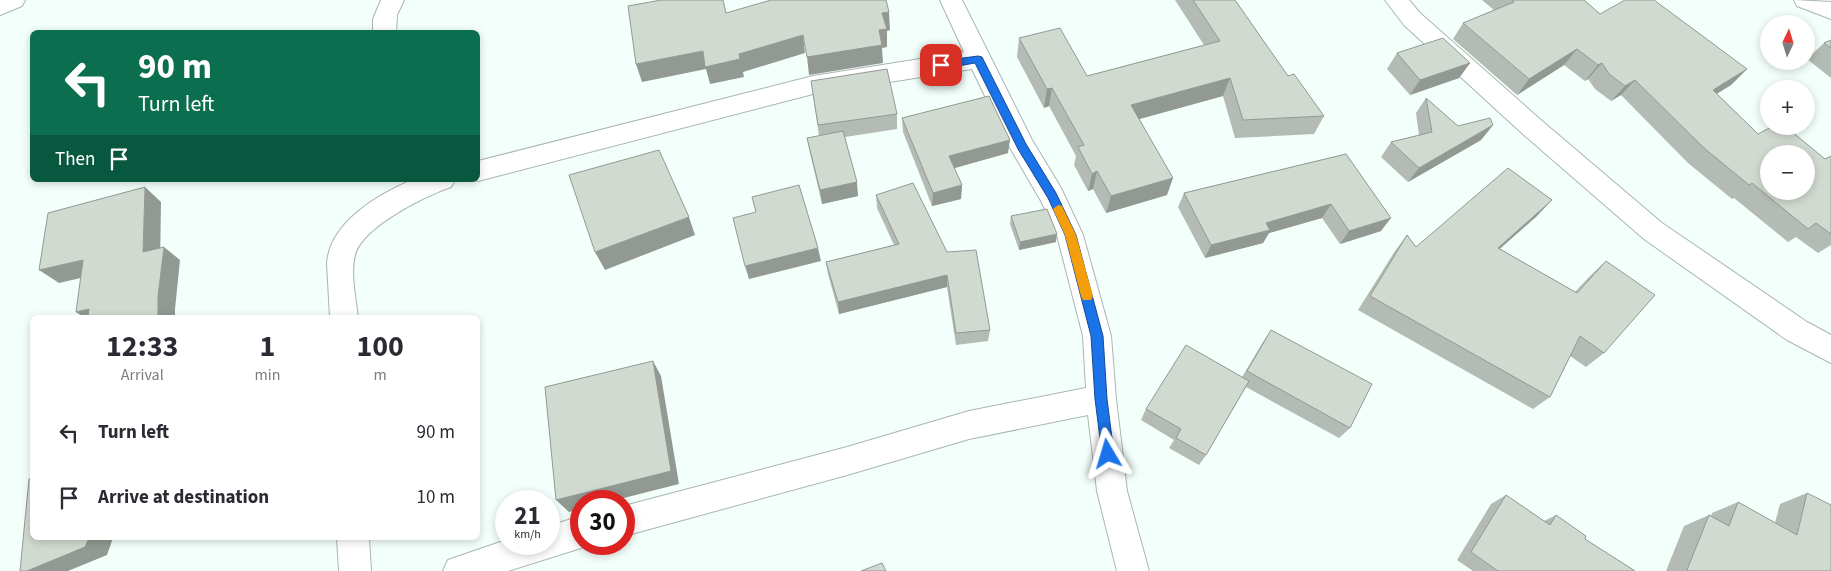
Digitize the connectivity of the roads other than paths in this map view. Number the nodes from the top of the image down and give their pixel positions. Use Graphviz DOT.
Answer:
graph roads {
  1 [pos="14,0"];
  2 [pos="393,0"];
  3 [pos="951,0"];
  4 [pos="1396,0"];
  5 [pos="1805,0"];
  6 [pos="0,7"];
  7 [pos="1831,11"];
  8 [pos="384,30"];
  9 [pos="978,59"];
  10 [pos="480,170"];
  11 [pos="432,182"];
  12 [pos="344,315"];
  13 [pos="1831,350"];
  14 [pos="1101,399"];
  15 [pos="635,518"];
  16 [pos="353,540"];
  17 [pos="508,555"];
  18 [pos="355,571"];
  19 [pos="459,571"];
  20 [pos="1133,571"];
  1 -- 6 [label="street"];
  2 -- 8 [label="street"];
  3 -- 9 [label="street"];
  4 -- 13 [label="street"];
  5 -- 7 [label="street"];
  9 -- 10 [label="street"];
  9 -- 14 [label="street"];
  11 -- 12 [label="street"];
  14 -- 15 [label="street"];
  14 -- 20 [label="street"];
  16 -- 18 [label="street"];
  17 -- 19 [label="street"];
}
